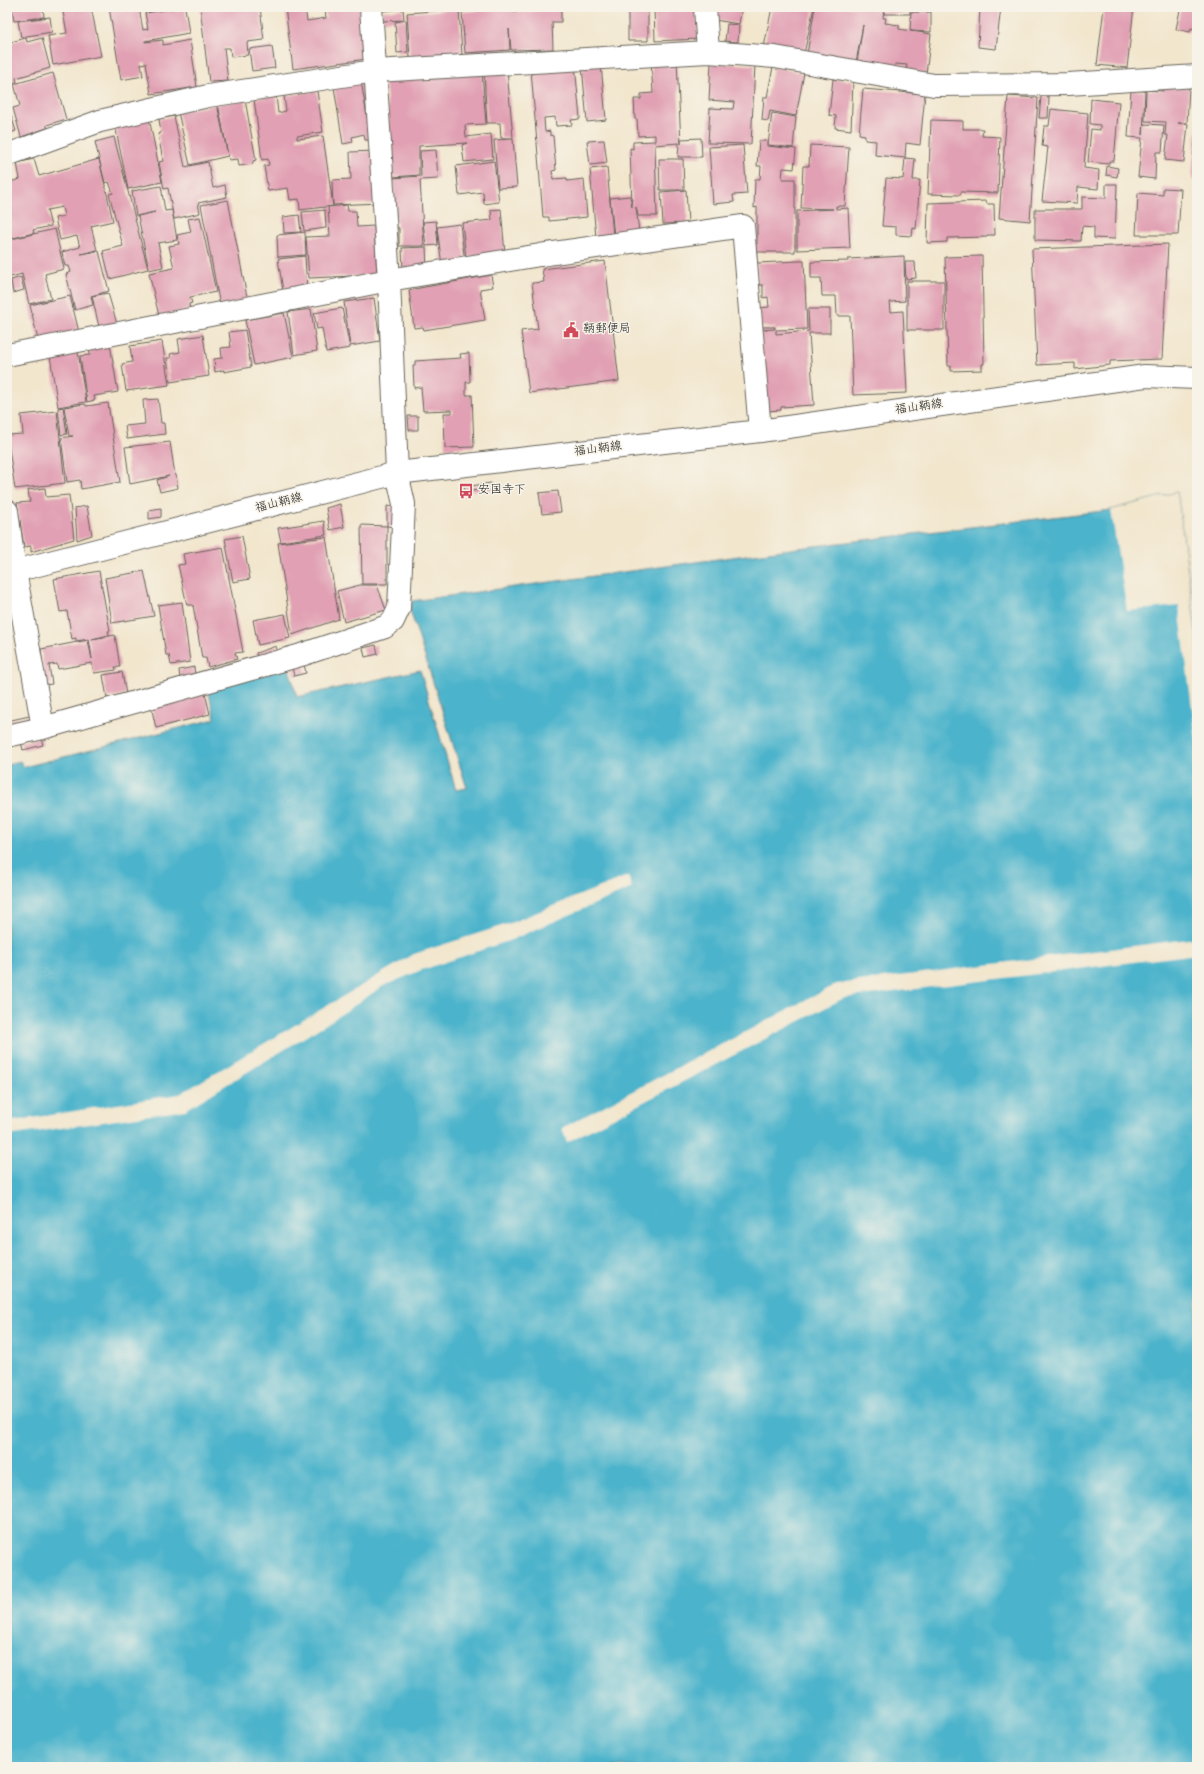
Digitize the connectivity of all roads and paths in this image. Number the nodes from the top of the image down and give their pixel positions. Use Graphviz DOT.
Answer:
graph roads {
  1 [pos="371,7"];
  2 [pos="705,7"];
  3 [pos="708,52"];
  4 [pos="375,71"];
  5 [pos="1197,76"];
  6 [pos="7,155"];
  7 [pos="389,280"];
  8 [pos="7,355"];
  9 [pos="1197,378"];
  10 [pos="760,431"];
  11 [pos="397,473"];
  12 [pos="7,511"];
  13 [pos="11,572"];
  14 [pos="44,728"];
  15 [pos="7,736"];
  1 -- 4 [label="street"];
  2 -- 3 [label="street"];
  3 -- 4 [label="street"];
  3 -- 5 [label="street"];
  4 -- 6 [label="street"];
  4 -- 7 [label="street"];
  7 -- 8 [label="street"];
  7 -- 10 [label="street"];
  7 -- 11 [label="street"];
  9 -- 10 [label="street, 福山鞆線"];
  10 -- 11 [label="street, 福山鞆線"];
  11 -- 13 [label="street, 福山鞆線"];
  11 -- 14 [label="street"];
  12 -- 13 [label="street"];
  13 -- 14 [label="street"];
  14 -- 15 [label="street"];
}
